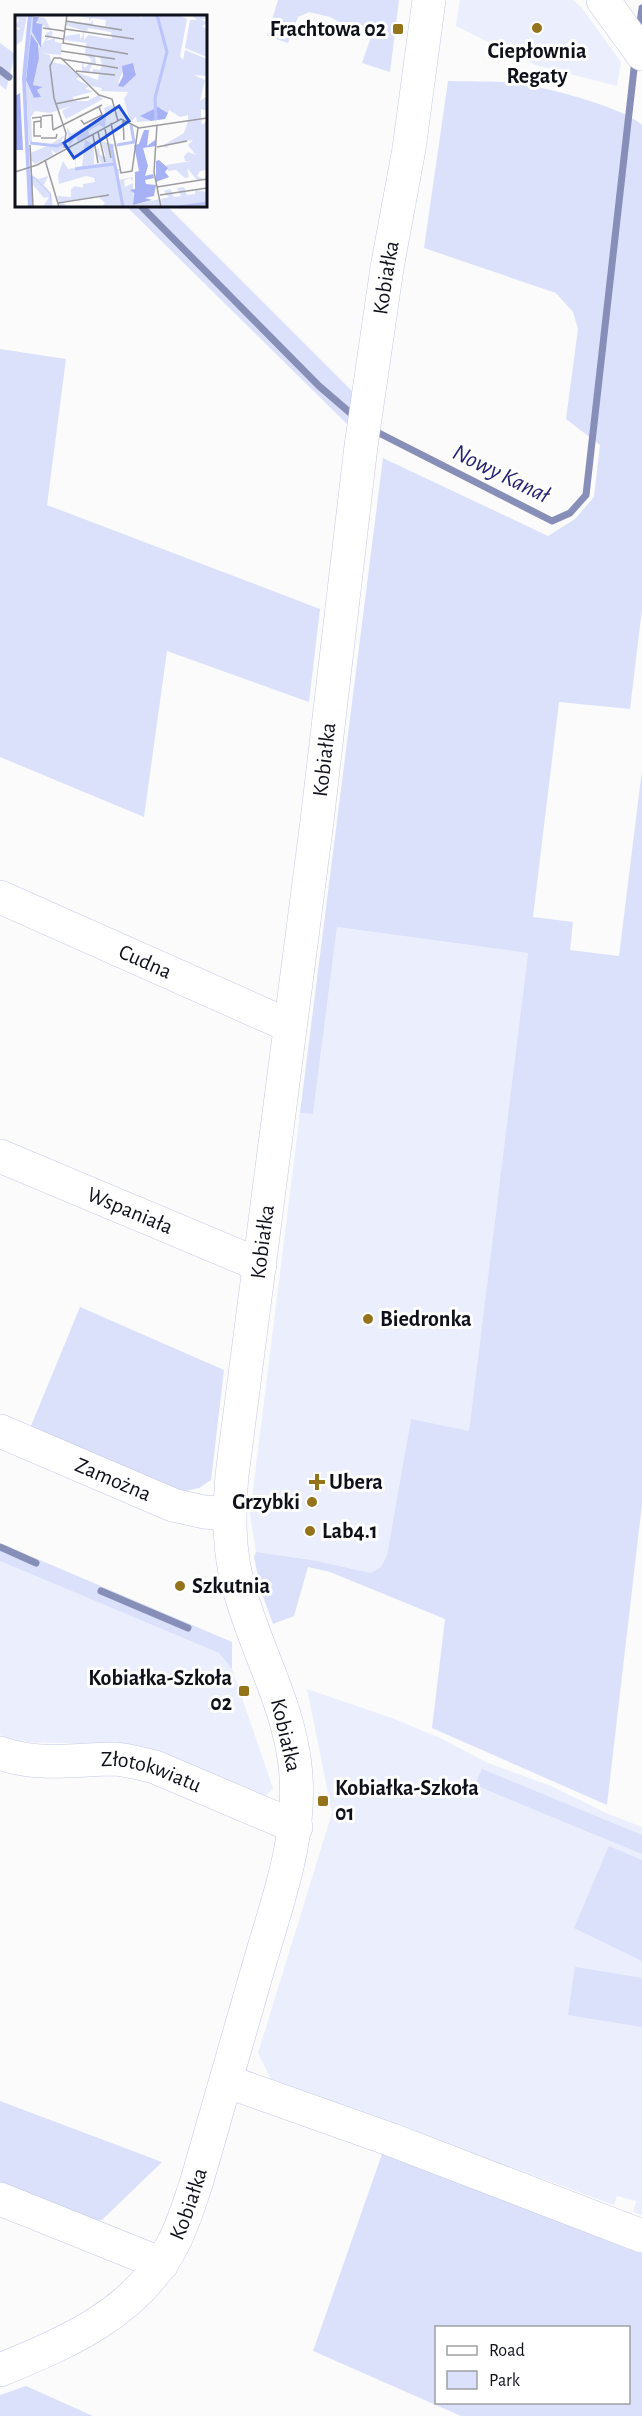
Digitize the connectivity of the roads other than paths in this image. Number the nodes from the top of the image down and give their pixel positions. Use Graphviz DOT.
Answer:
graph roads {
  1 [pos="429,0"];
  2 [pos="607,5"];
  3 [pos="642,54"];
  4 [pos="0,897"];
  5 [pos="290,1026"];
  6 [pos="0,1156"];
  7 [pos="260,1264"];
  8 [pos="0,1431"];
  9 [pos="229,1514"];
  10 [pos="0,1753"];
  11 [pos="296,1827"];
  12 [pos="226,2081"];
  13 [pos="0,2199"];
  14 [pos="642,2236"];
  15 [pos="162,2264"];
  16 [pos="0,2370"];
  1 -- 5 [label="street, Kobiałka"];
  2 -- 3 [label="street"];
  4 -- 5 [label="street, Cudna"];
  5 -- 7 [label="street, Kobiałka"];
  6 -- 7 [label="street, Wspaniała"];
  7 -- 9 [label="street, Kobiałka"];
  8 -- 9 [label="street, Zamożna"];
  9 -- 11 [label="street, Kobiałka"];
  10 -- 11 [label="street, Złotokwiatu"];
  11 -- 12 [label="street, Kobiałka"];
  12 -- 14 [label="street"];
  12 -- 15 [label="street, Kobiałka"];
  13 -- 15 [label="street"];
  15 -- 16 [label="street, Kobiałka"];
}
